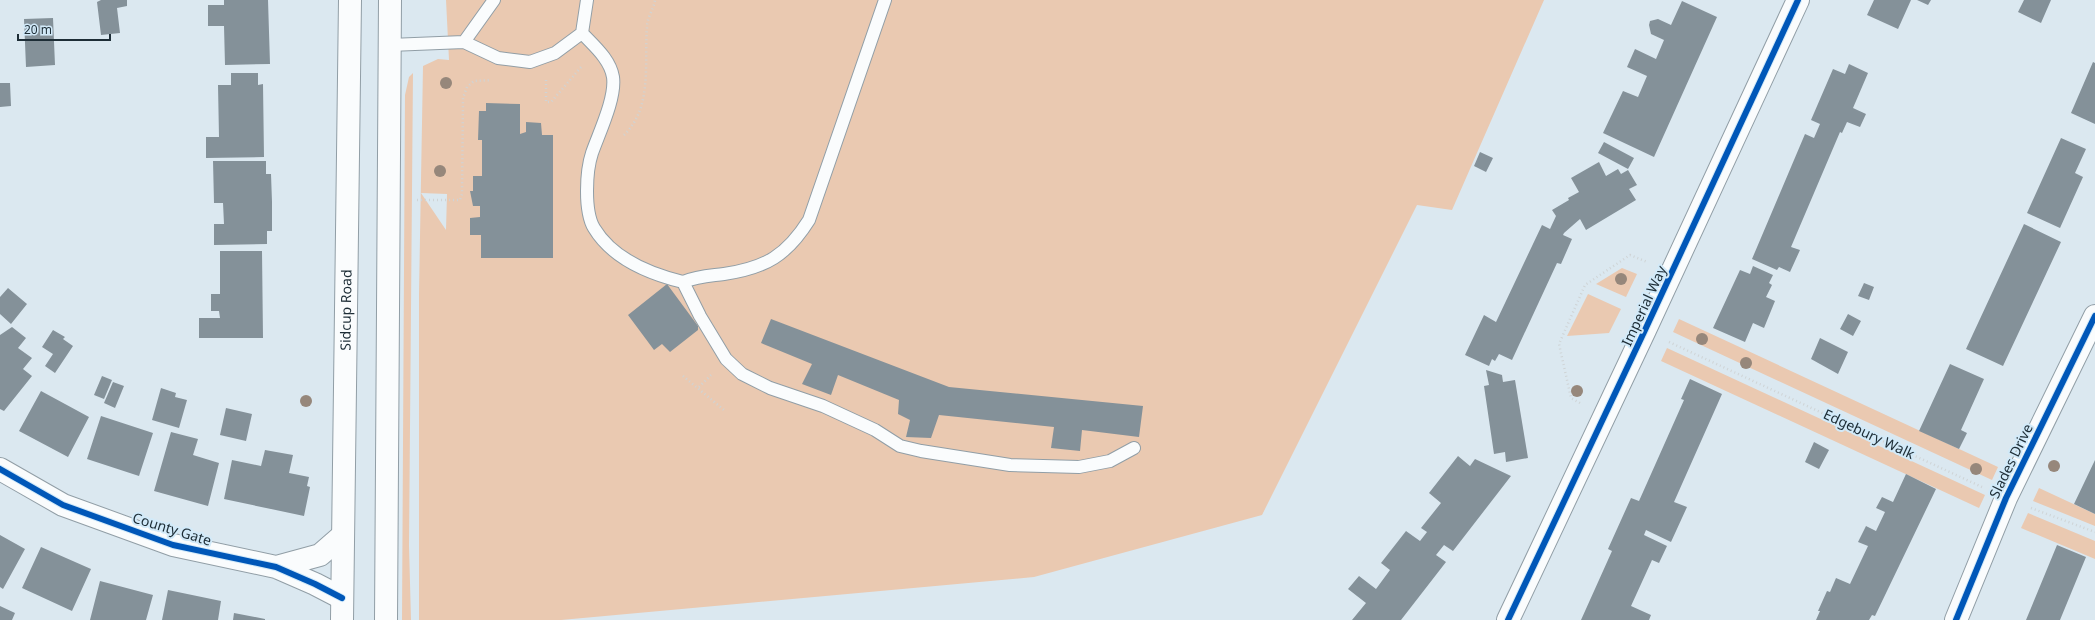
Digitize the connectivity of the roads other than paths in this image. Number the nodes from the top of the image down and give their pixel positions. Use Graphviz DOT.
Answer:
graph roads {
  1 [pos="350,0"];
  2 [pos="390,0"];
  3 [pos="494,0"];
  4 [pos="587,0"];
  5 [pos="885,0"];
  6 [pos="1798,0"];
  7 [pos="582,33"];
  8 [pos="464,42"];
  9 [pos="390,45"];
  10 [pos="682,282"];
  11 [pos="2095,316"];
  12 [pos="1134,448"];
  13 [pos="0,469"];
  14 [pos="343,535"];
  15 [pos="276,568"];
  16 [pos="342,598"];
  17 [pos="342,620"];
  18 [pos="386,620"];
  19 [pos="1508,620"];
  20 [pos="1956,620"];
  1 -- 14 [label="main road, Sidcup Road"];
  2 -- 9 [label="main road"];
  3 -- 8 [label="lane"];
  4 -- 7 [label="lane"];
  5 -- 10 [label="lane"];
  6 -- 19 [label="main road, Imperial Way"];
  7 -- 8 [label="lane"];
  7 -- 10 [label="lane"];
  8 -- 9 [label="lane"];
  9 -- 18 [label="main road"];
  10 -- 12 [label="lane"];
  11 -- 20 [label="main road, Slades Drive"];
  13 -- 15 [label="main road, County Gate"];
  14 -- 15 [label="main road, County Gate"];
  14 -- 16 [label="main road, Sidcup Road"];
  15 -- 16 [label="main road, County Gate"];
  16 -- 17 [label="main road, Sidcup Road"];
}
